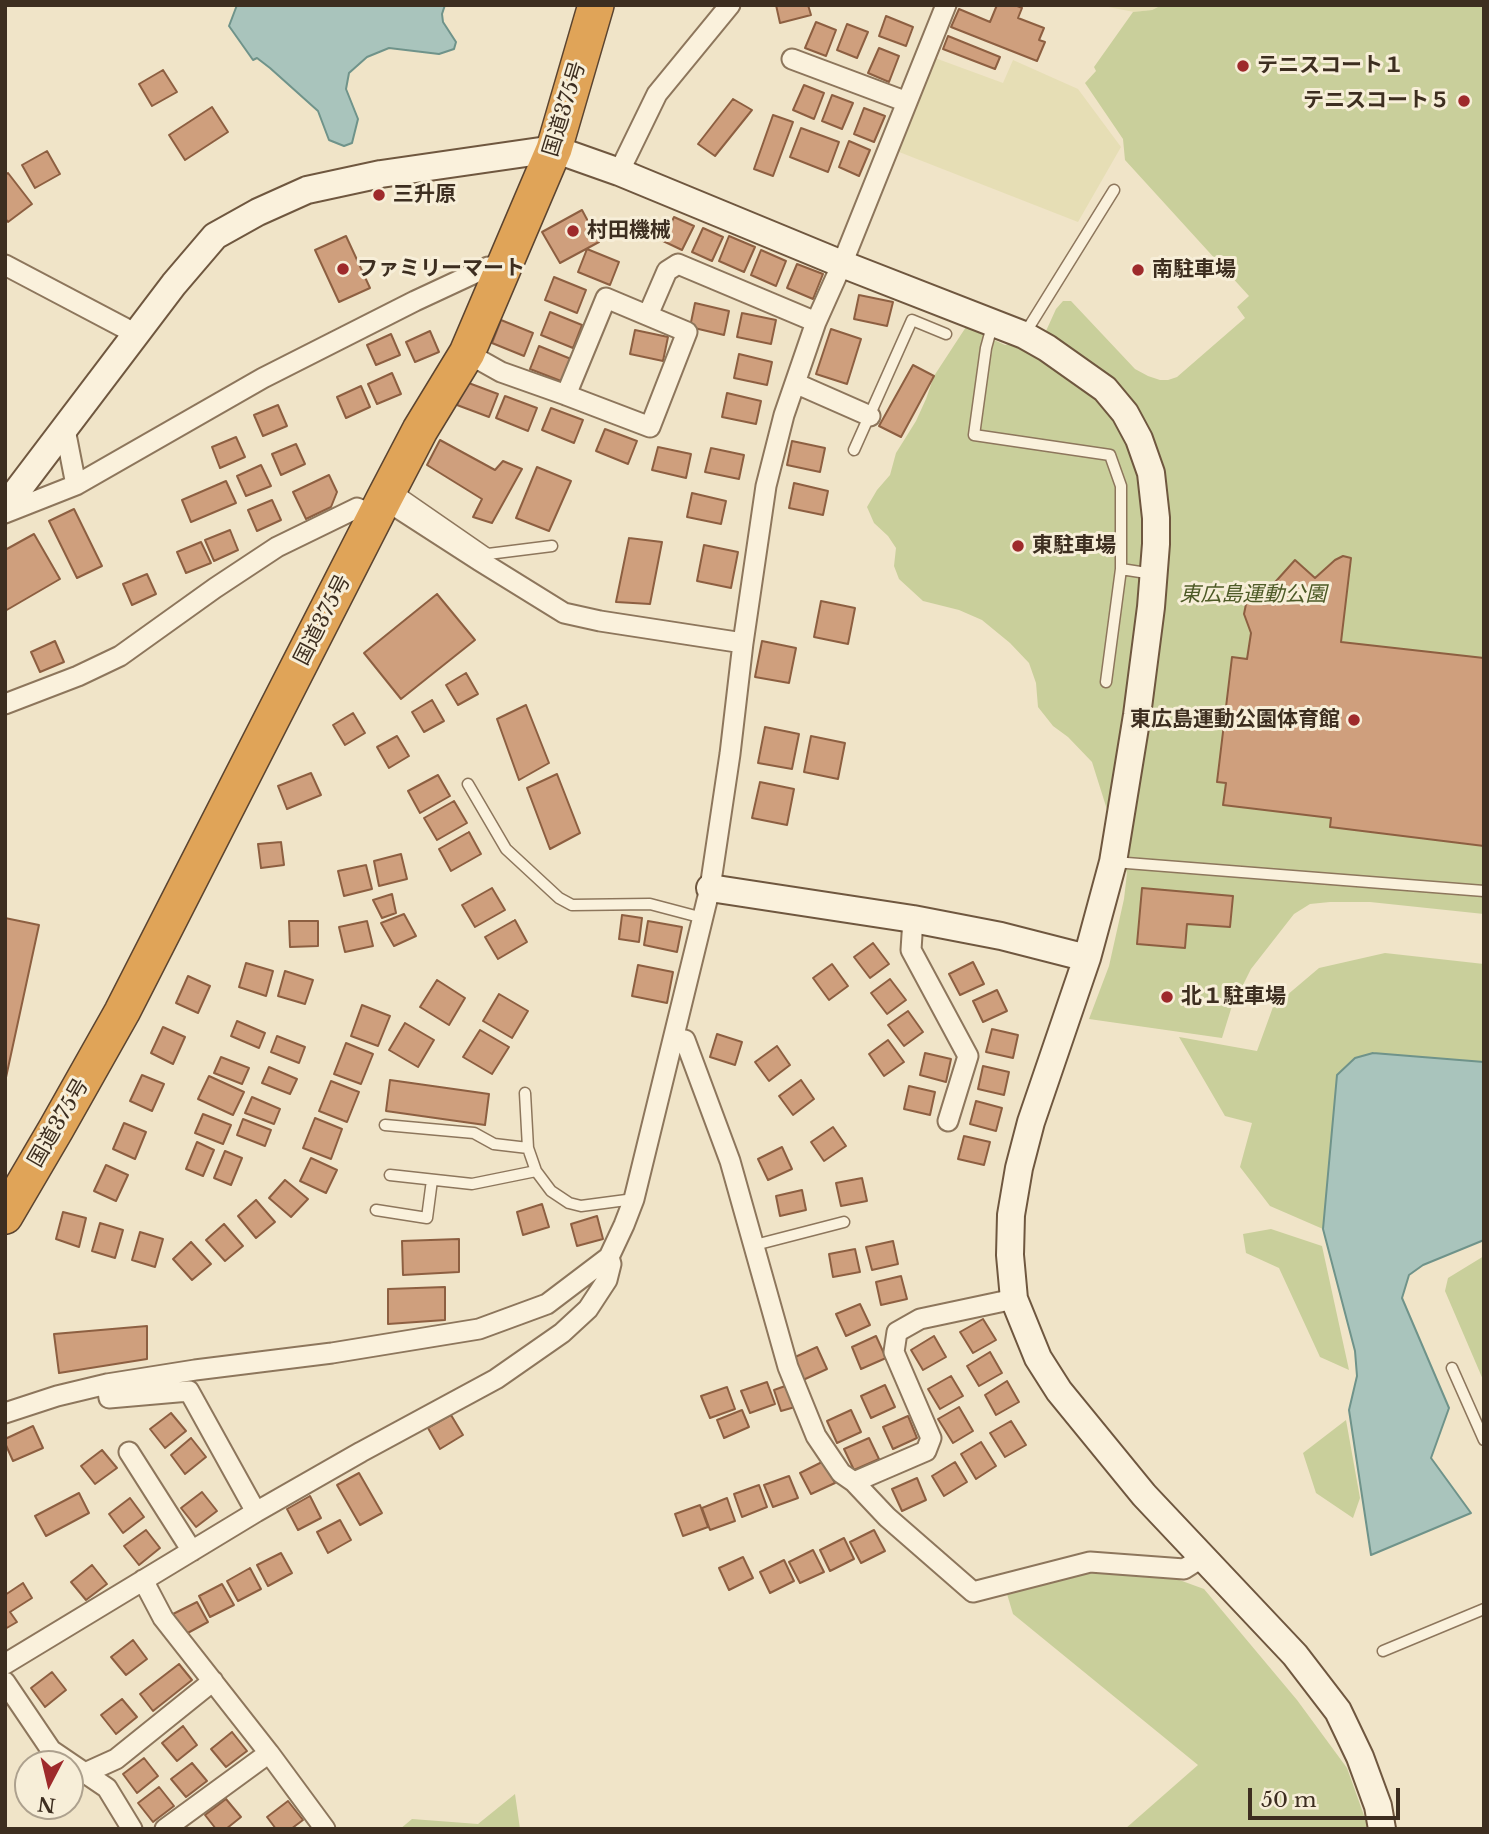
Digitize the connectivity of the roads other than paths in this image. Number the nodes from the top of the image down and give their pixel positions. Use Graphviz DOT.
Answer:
graph roads {
  1 [pos="596,5"];
  2 [pos="730,5"];
  3 [pos="946,5"];
  4 [pos="792,59"];
  5 [pos="906,102"];
  6 [pos="554,149"];
  7 [pos="619,172"];
  8 [pos="1114,190"];
  9 [pos="842,264"];
  10 [pos="5,265"];
  11 [pos="503,268"];
  12 [pos="648,315"];
  13 [pos="816,322"];
  14 [pos="993,322"];
  15 [pos="136,334"];
  16 [pos="946,334"];
  17 [pos="1024,335"];
  18 [pos="467,353"];
  19 [pos="794,383"];
  20 [pos="566,395"];
  21 [pos="870,416"];
  22 [pos="65,429"];
  23 [pos="854,450"];
  24 [pos="76,485"];
  25 [pos="384,501"];
  26 [pos="5,507"];
  27 [pos="5,513"];
  28 [pos="552,546"];
  29 [pos="1121,569"];
  30 [pos="1153,574"];
  31 [pos="743,642"];
  32 [pos="1106,682"];
  33 [pos="5,704"];
  34 [pos="468,784"];
  35 [pos="1113,862"];
  36 [pos="710,888"];
  37 [pos="1484,891"];
  38 [pos="703,918"];
  39 [pos="913,919"];
  40 [pos="1087,958"];
  41 [pos="674,1038"];
  42 [pos="526,1093"];
  43 [pos="948,1121"];
  44 [pos="385,1125"];
  45 [pos="528,1148"];
  46 [pos="536,1171"];
  47 [pos="390,1175"];
  48 [pos="432,1180"];
  49 [pos="634,1199"];
  50 [pos="376,1210"];
  51 [pos="5,1216"];
  52 [pos="845,1222"];
  53 [pos="755,1245"];
  54 [pos="609,1257"];
  55 [pos="1014,1299"];
  56 [pos="1452,1368"];
  57 [pos="107,1384"];
  58 [pos="5,1413"];
  59 [pos="1484,1440"];
  60 [pos="129,1452"];
  61 [pos="854,1482"];
  62 [pos="256,1512"];
  63 [pos="192,1551"];
  64 [pos="1203,1557"];
  65 [pos="143,1580"];
  66 [pos="1484,1609"];
  67 [pos="1383,1651"];
  68 [pos="5,1664"];
  69 [pos="213,1681"];
  70 [pos="5,1682"];
  71 [pos="269,1753"];
  72 [pos="85,1773"];
  73 [pos="320,1827"];
  74 [pos="132,1829"];
  75 [pos="165,1829"];
  76 [pos="1382,1829"];
  1 -- 6 [label="highway, 国道375号"];
  2 -- 7 [label="street"];
  3 -- 5 [label="street"];
  4 -- 5 [label="street"];
  5 -- 9 [label="street"];
  6 -- 7 [label="street"];
  6 -- 11 [label="highway, 国道375号"];
  6 -- 15 [label="street"];
  7 -- 9 [label="street"];
  8 -- 17 [label="lane"];
  9 -- 13 [label="street"];
  9 -- 14 [label="street"];
  10 -- 15 [label="street"];
  11 -- 18 [label="highway, 国道375号"];
  11 -- 24 [label="street"];
  12 -- 13 [label="street"];
  12 -- 20 [label="street"];
  12 -- 20 [label="street"];
  13 -- 19 [label="street"];
  14 -- 17 [label="street"];
  14 -- 29 [label="lane"];
  15 -- 22 [label="street"];
  16 -- 21 [label="lane"];
  17 -- 30 [label="street"];
  18 -- 20 [label="street"];
  18 -- 25 [label="highway, 国道375号"];
  19 -- 21 [label="street"];
  19 -- 31 [label="street"];
  21 -- 23 [label="lane"];
  22 -- 24 [label="street"];
  22 -- 26 [label="street"];
  24 -- 27 [label="street"];
  25 -- 28 [label="lane"];
  25 -- 31 [label="street"];
  25 -- 33 [label="street"];
  25 -- 51 [label="highway, 国道375号"];
  29 -- 30 [label="lane"];
  29 -- 32 [label="lane"];
  30 -- 35 [label="street"];
  31 -- 36 [label="street"];
  34 -- 38 [label="lane"];
  35 -- 37 [label="lane"];
  35 -- 40 [label="street"];
  36 -- 38 [label="street"];
  36 -- 39 [label="street"];
  38 -- 41 [label="street"];
  39 -- 40 [label="street"];
  39 -- 43 [label="street"];
  40 -- 55 [label="street"];
  41 -- 49 [label="street"];
  41 -- 53 [label="street"];
  42 -- 45 [label="lane"];
  44 -- 45 [label="lane"];
  45 -- 46 [label="lane"];
  46 -- 48 [label="lane"];
  46 -- 49 [label="lane"];
  47 -- 48 [label="lane"];
  48 -- 50 [label="lane"];
  49 -- 54 [label="street"];
  52 -- 53 [label="lane"];
  53 -- 61 [label="street"];
  54 -- 57 [label="street"];
  54 -- 62 [label="street"];
  55 -- 61 [label="street"];
  55 -- 64 [label="street"];
  56 -- 59 [label="lane"];
  57 -- 58 [label="street"];
  57 -- 62 [label="street"];
  60 -- 63 [label="street"];
  61 -- 64 [label="street"];
  62 -- 63 [label="street"];
  63 -- 65 [label="street"];
  64 -- 76 [label="street"];
  65 -- 68 [label="street"];
  65 -- 69 [label="street"];
  66 -- 67 [label="lane"];
  69 -- 71 [label="street"];
  69 -- 72 [label="street"];
  70 -- 72 [label="street"];
  71 -- 73 [label="street"];
  71 -- 75 [label="street"];
  72 -- 74 [label="street"];
}
